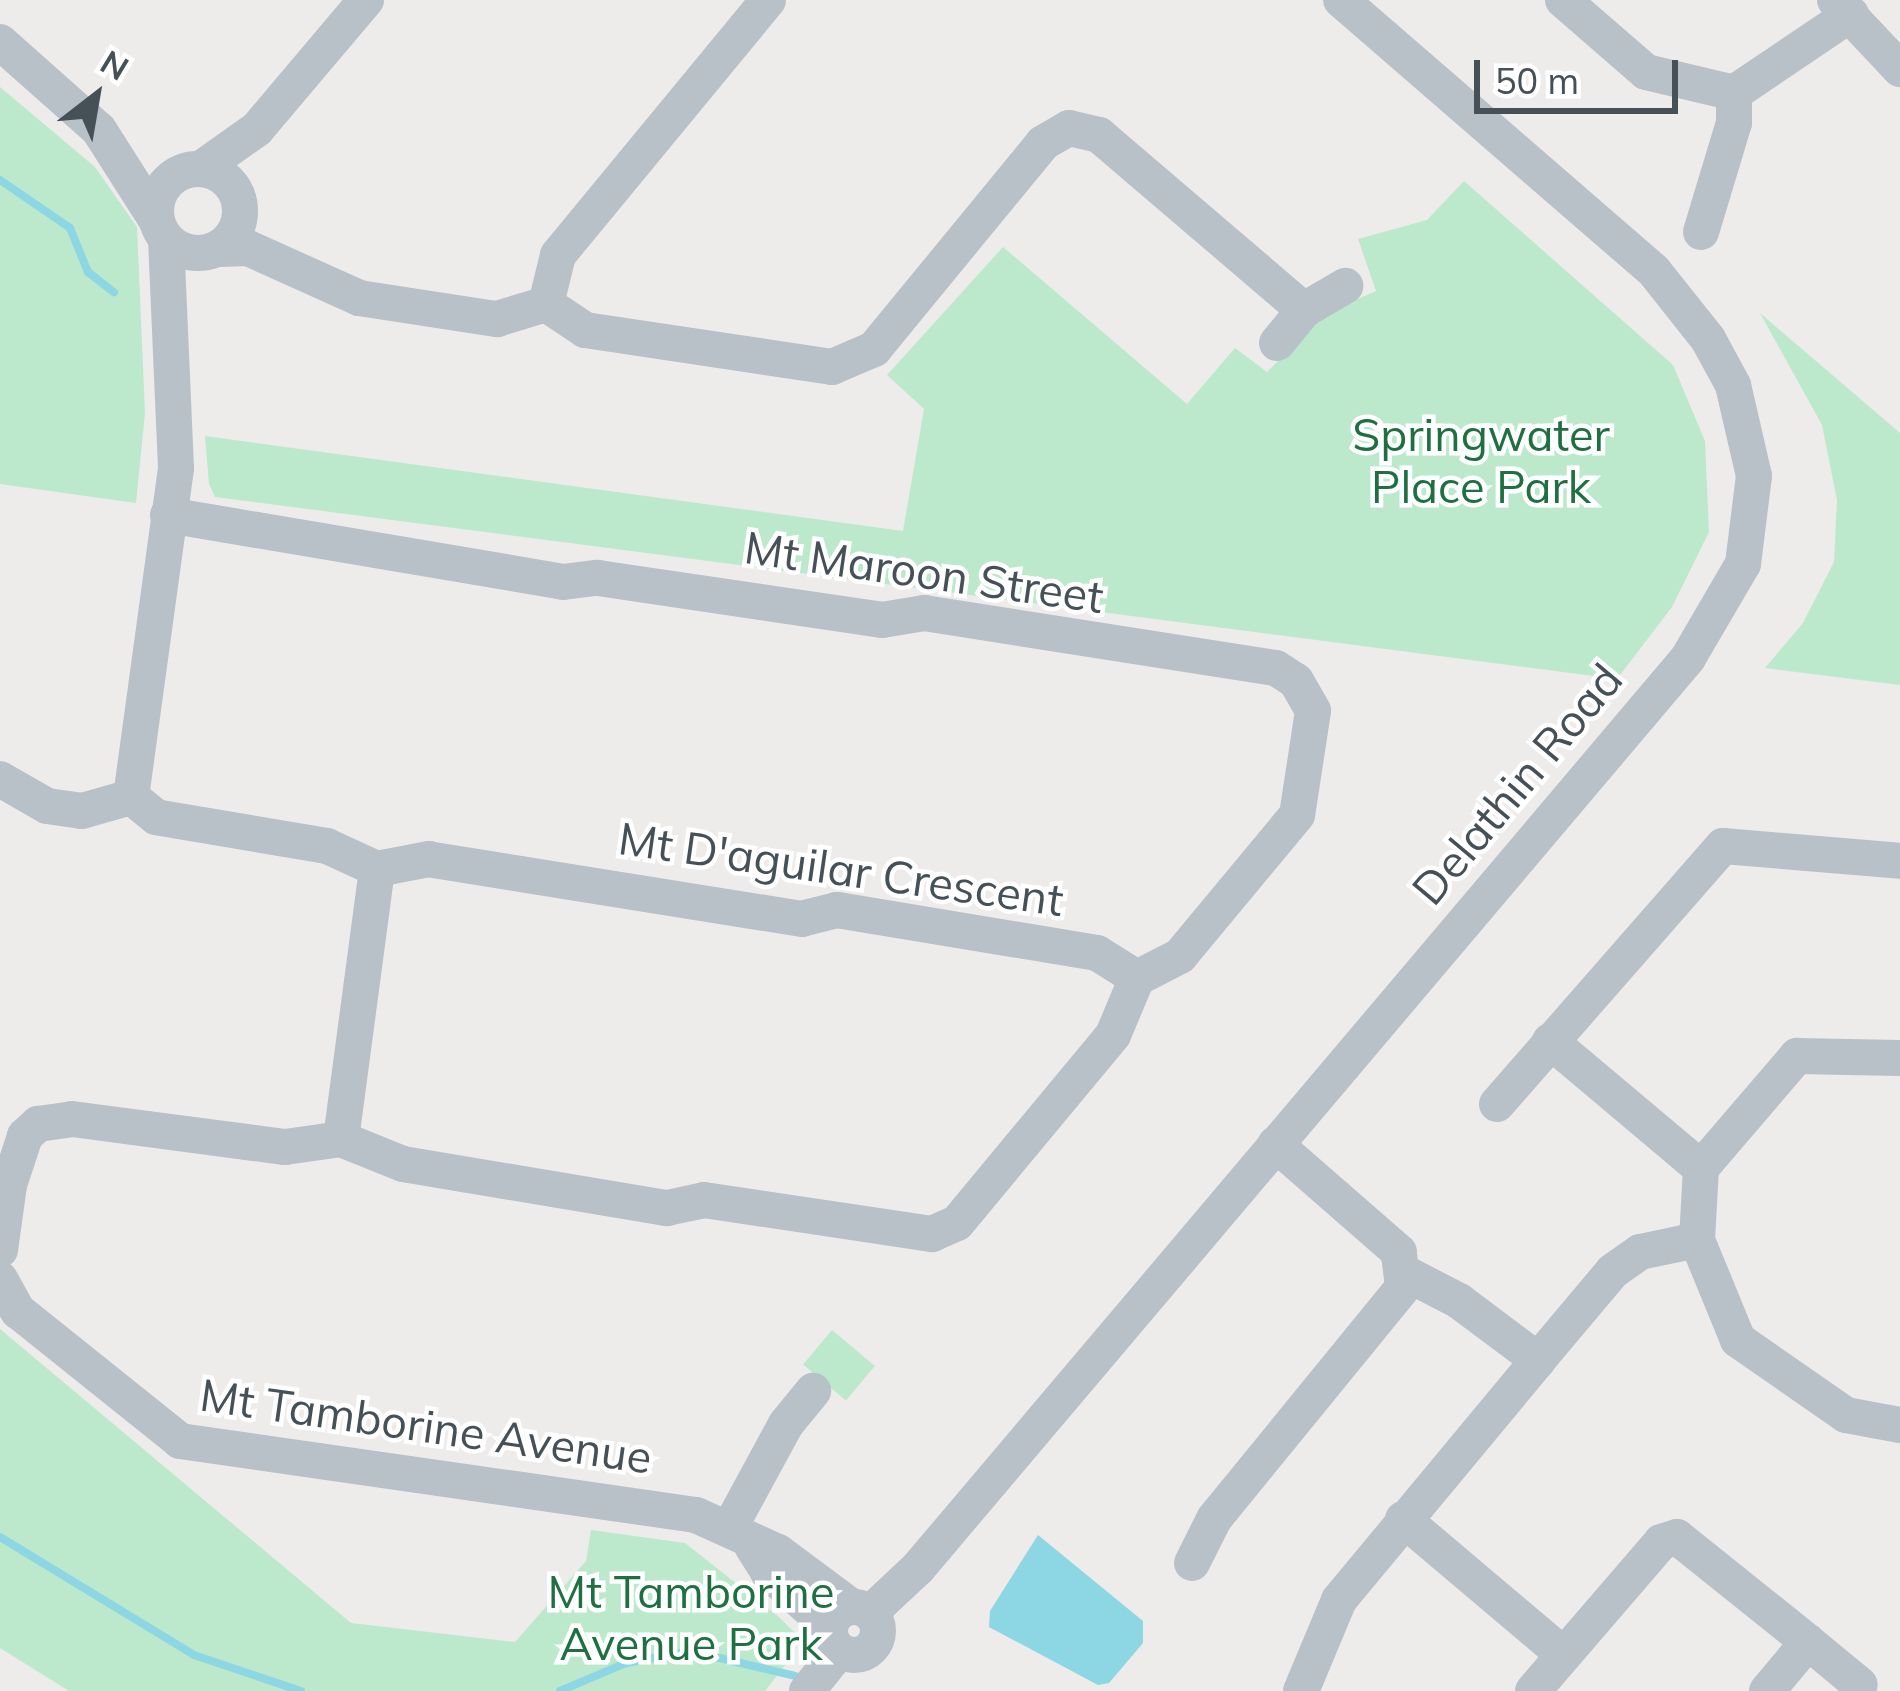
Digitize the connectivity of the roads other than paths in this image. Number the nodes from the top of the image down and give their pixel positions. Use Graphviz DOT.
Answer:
graph roads {
  1 [pos="366,0"];
  2 [pos="769,0"];
  3 [pos="1341,0"];
  4 [pos="1563,0"];
  5 [pos="1843,7"];
  6 [pos="0,42"];
  7 [pos="1900,69"];
  8 [pos="1734,93"];
  9 [pos="257,129"];
  10 [pos="99,130"];
  11 [pos="195,169"];
  12 [pos="239,204"];
  13 [pos="162,230"];
  14 [pos="1701,232"];
  15 [pos="210,251"];
  16 [pos="293,268"];
  17 [pos="1345,286"];
  18 [pos="174,301"];
  19 [pos="545,304"];
  20 [pos="1304,310"];
  21 [pos="1277,343"];
  22 [pos="169,515"];
  23 [pos="0,779"];
  24 [pos="132,782"];
  25 [pos="1900,861"];
  26 [pos="377,869"];
  27 [pos="1137,978"];
  28 [pos="1550,1041"];
  29 [pos="1900,1058"];
  30 [pos="1497,1104"];
  31 [pos="13,1128"];
  32 [pos="341,1138"];
  33 [pos="1275,1144"];
  34 [pos="1701,1168"];
  35 [pos="1697,1240"];
  36 [pos="0,1250"];
  37 [pos="1405,1273"];
  38 [pos="0,1279"];
  39 [pos="1538,1360"];
  40 [pos="813,1391"];
  41 [pos="1900,1425"];
  42 [pos="1402,1519"];
  43 [pos="740,1536"];
  44 [pos="1192,1563"];
  45 [pos="848,1625"];
  46 [pos="1808,1642"];
  47 [pos="1563,1654"];
  48 [pos="1860,1685"];
  49 [pos="807,1691"];
  50 [pos="1301,1691"];
  51 [pos="1533,1691"];
  52 [pos="1767,1691"];
  1 -- 9 [label="street"];
  2 -- 19 [label="street"];
  3 -- 33 [label="street, Delathin Road"];
  4 -- 8 [label="street"];
  5 -- 7 [label="street"];
  5 -- 8 [label="street"];
  6 -- 10 [label="street"];
  8 -- 14 [label="street"];
  9 -- 11 [label="street"];
  9 -- 12 [label="street"];
  10 -- 11 [label="street"];
  10 -- 13 [label="street"];
  11 -- 12 [label="street"];
  11 -- 13 [label="street"];
  12 -- 15 [label="street"];
  12 -- 16 [label="street"];
  13 -- 15 [label="street"];
  13 -- 18 [label="street"];
  15 -- 16 [label="street"];
  15 -- 18 [label="street"];
  16 -- 19 [label="street"];
  17 -- 20 [label="street"];
  18 -- 22 [label="street"];
  19 -- 20 [label="street"];
  20 -- 21 [label="street"];
  22 -- 24 [label="street"];
  22 -- 27 [label="street, Mt Maroon Street"];
  23 -- 24 [label="street"];
  24 -- 26 [label="street"];
  25 -- 28 [label="street"];
  26 -- 27 [label="street, Mt D'aguilar Crescent"];
  26 -- 32 [label="street"];
  27 -- 32 [label="street"];
  28 -- 30 [label="street"];
  28 -- 34 [label="street"];
  29 -- 34 [label="street"];
  31 -- 32 [label="street"];
  31 -- 36 [label="street"];
  33 -- 37 [label="street"];
  33 -- 45 [label="street, Delathin Road"];
  34 -- 35 [label="street"];
  35 -- 39 [label="street"];
  35 -- 41 [label="street"];
  37 -- 39 [label="street"];
  37 -- 44 [label="street"];
  38 -- 43 [label="street, Mt Tamborine Avenue"];
  39 -- 42 [label="street"];
  40 -- 43 [label="street"];
  42 -- 47 [label="street"];
  42 -- 50 [label="street"];
  43 -- 45 [label="street, Mt Tamborine Avenue"];
  45 -- 49 [label="street, Delathin Road"];
  46 -- 47 [label="street"];
  46 -- 48 [label="street"];
  46 -- 52 [label="street"];
  47 -- 51 [label="street"];
}
